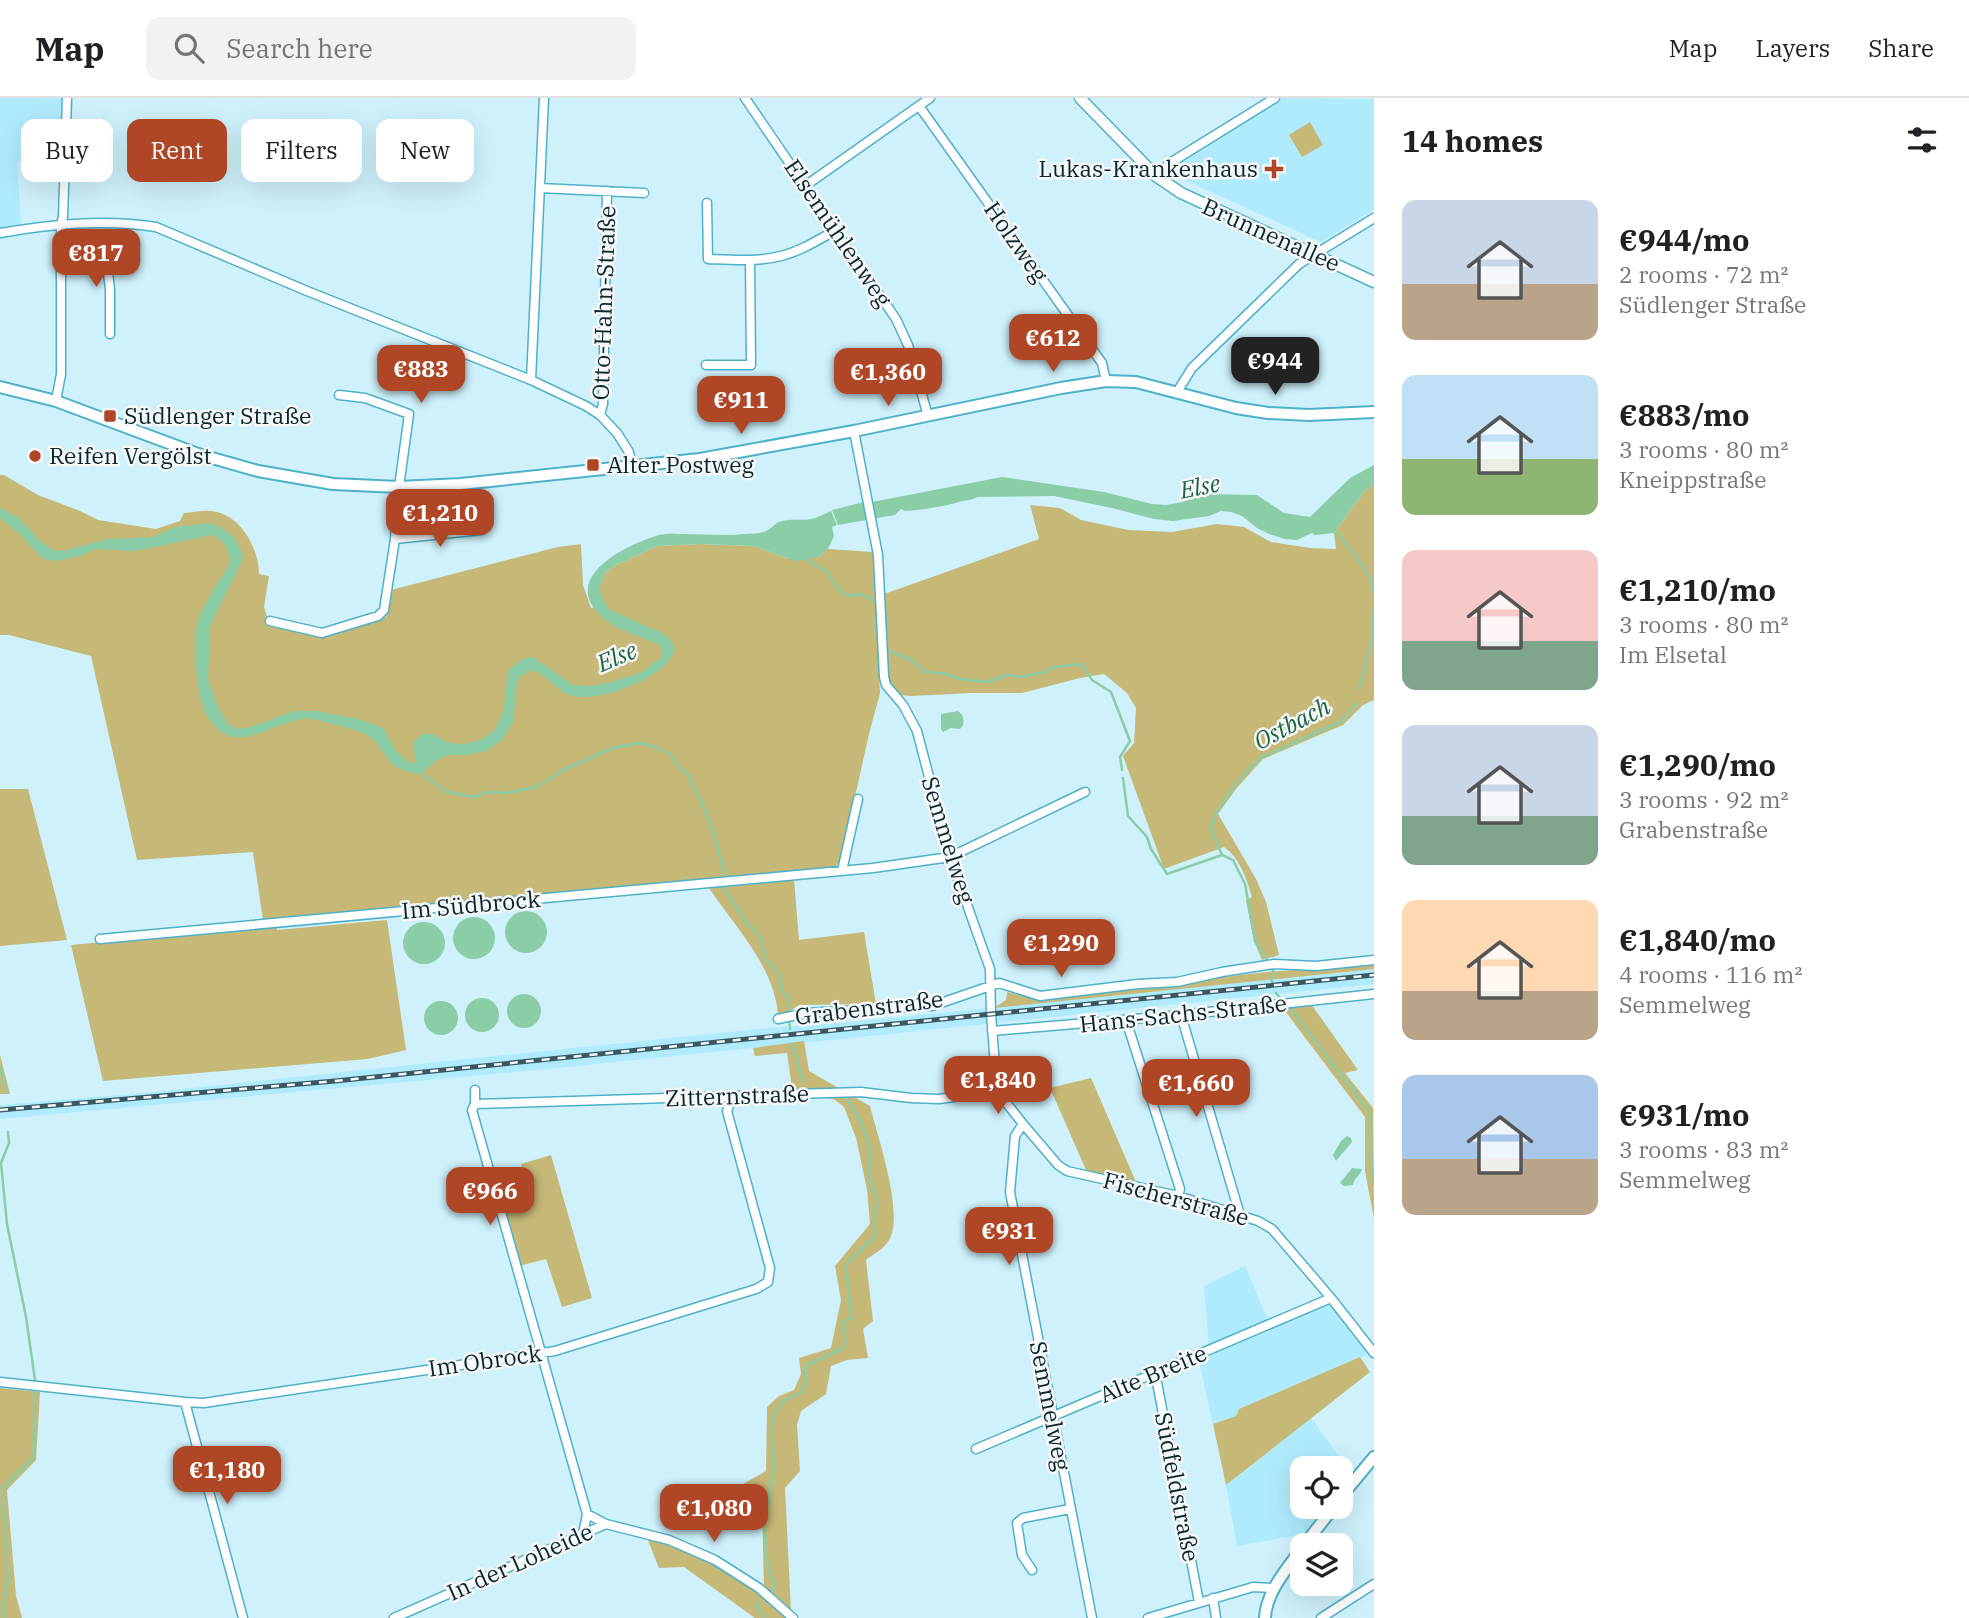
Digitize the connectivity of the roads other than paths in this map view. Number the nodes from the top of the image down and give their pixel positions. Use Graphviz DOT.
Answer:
graph roads {
  1 [pos="67,98"];
  2 [pos="544,98"];
  3 [pos="745,98"];
  4 [pos="930,98"];
  5 [pos="1080,98"];
  6 [pos="1275,98"];
  7 [pos="919,106"];
  8 [pos="1156,176"];
  9 [pos="805,186"];
  10 [pos="540,188"];
  11 [pos="607,191"];
  12 [pos="644,193"];
  13 [pos="707,203"];
  14 [pos="1374,218"];
  15 [pos="61,225"];
  16 [pos="836,230"];
  17 [pos="0,233"];
  18 [pos="1313,254"];
  19 [pos="750,260"];
  20 [pos="62,264"];
  21 [pos="1374,282"];
  22 [pos="110,334"];
  23 [pos="706,365"];
  24 [pos="531,380"];
  25 [pos="1106,381"];
  26 [pos="0,387"];
  27 [pos="1177,392"];
  28 [pos="339,395"];
  29 [pos="56,401"];
  30 [pos="1374,412"];
  31 [pos="600,415"];
  32 [pos="928,416"];
  33 [pos="854,431"];
  34 [pos="632,467"];
  35 [pos="399,487"];
  36 [pos="481,530"];
  37 [pos="395,539"];
  38 [pos="270,621"];
  39 [pos="1085,792"];
  40 [pos="858,799"];
  41 [pos="950,857"];
  42 [pos="842,871"];
  43 [pos="100,939"];
  44 [pos="1374,961"];
  45 [pos="990,986"];
  46 [pos="1374,994"];
  47 [pos="1181,1015"];
  48 [pos="778,1019"];
  49 [pos="1126,1020"];
  50 [pos="992,1031"];
  51 [pos="475,1090"];
  52 [pos="998,1091"];
  53 [pos="733,1096"];
  54 [pos="475,1104"];
  55 [pos="1023,1124"];
  56 [pos="1178,1196"];
  57 [pos="1240,1215"];
  58 [pos="1331,1298"];
  59 [pos="541,1353"];
  60 [pos="1374,1353"];
  61 [pos="1155,1373"];
  62 [pos="0,1382"];
  63 [pos="185,1402"];
  64 [pos="1052,1417"];
  65 [pos="976,1449"];
  66 [pos="1374,1458"];
  67 [pos="1353,1483"];
  68 [pos="1070,1509"];
  69 [pos="587,1514"];
  70 [pos="1325,1519"];
  71 [pos="606,1524"];
  72 [pos="1314,1533"];
  73 [pos="583,1534"];
  74 [pos="1290,1565"];
  75 [pos="1032,1570"];
  76 [pos="1374,1584"];
  77 [pos="1274,1588"];
  78 [pos="1213,1598"];
  79 [pos="1199,1602"];
  80 [pos="243,1618"];
  81 [pos="394,1618"];
  82 [pos="793,1618"];
  83 [pos="1092,1618"];
  84 [pos="1148,1618"];
  85 [pos="1216,1618"];
  86 [pos="1265,1618"];
  87 [pos="1321,1618"];
  1 -- 15 [label="street"];
  2 -- 10 [label="street"];
  3 -- 9 [label="street, Elsemühlenweg"];
  4 -- 7 [label="street"];
  5 -- 8 [label="street, Brunnenallee"];
  6 -- 8 [label="street"];
  7 -- 9 [label="street"];
  7 -- 25 [label="street, Holzweg"];
  8 -- 18 [label="street, Brunnenallee"];
  9 -- 16 [label="street, Elsemühlenweg"];
  10 -- 11 [label="street, Otto-Hahn-Straße"];
  10 -- 24 [label="street"];
  11 -- 12 [label="street, Otto-Hahn-Straße"];
  11 -- 31 [label="street, Otto-Hahn-Straße"];
  13 -- 19 [label="street"];
  14 -- 18 [label="street"];
  15 -- 17 [label="street"];
  15 -- 20 [label="street"];
  15 -- 24 [label="street"];
  16 -- 19 [label="street"];
  16 -- 32 [label="street, Elsemühlenweg"];
  18 -- 21 [label="street, Brunnenallee"];
  18 -- 27 [label="street"];
  19 -- 23 [label="street"];
  20 -- 22 [label="street"];
  20 -- 29 [label="street"];
  24 -- 31 [label="street"];
  25 -- 27 [label="main road"];
  25 -- 32 [label="main road"];
  26 -- 29 [label="main road"];
  27 -- 30 [label="main road"];
  28 -- 35 [label="street"];
  29 -- 35 [label="main road"];
  31 -- 34 [label="street"];
  32 -- 33 [label="main road"];
  33 -- 34 [label="main road"];
  33 -- 41 [label="street, Semmelweg"];
  34 -- 35 [label="main road"];
  35 -- 37 [label="street"];
  36 -- 37 [label="street"];
  37 -- 38 [label="street"];
  39 -- 41 [label="street, Im Südbrock"];
  40 -- 42 [label="street"];
  41 -- 42 [label="street, Im Südbrock"];
  41 -- 45 [label="street, Semmelweg"];
  42 -- 43 [label="street, Im Südbrock"];
  44 -- 45 [label="street, Grabenstraße"];
  45 -- 48 [label="street, Grabenstraße"];
  45 -- 50 [label="street, Semmelweg"];
  46 -- 47 [label="street, Hans-Sachs-Straße"];
  47 -- 49 [label="street, Hans-Sachs-Straße"];
  47 -- 57 [label="street"];
  49 -- 50 [label="street, Hans-Sachs-Straße"];
  49 -- 56 [label="street"];
  50 -- 52 [label="street, Semmelweg"];
  51 -- 54 [label="street"];
  52 -- 53 [label="street, Zitternstraße"];
  52 -- 55 [label="street"];
  53 -- 54 [label="street, Zitternstraße"];
  53 -- 59 [label="street, Im Obrock"];
  54 -- 59 [label="street"];
  55 -- 56 [label="street, Fischerstraße"];
  55 -- 64 [label="street, Semmelweg"];
  56 -- 57 [label="street, Fischerstraße"];
  57 -- 58 [label="street, Fischerstraße"];
  58 -- 60 [label="street, Fischerstraße"];
  58 -- 61 [label="street, Alte Breite"];
  59 -- 63 [label="street, Im Obrock"];
  59 -- 69 [label="street"];
  61 -- 64 [label="street, Alte Breite"];
  61 -- 79 [label="street, Südfeldstraße"];
  62 -- 63 [label="street, Im Obrock"];
  63 -- 80 [label="street"];
  64 -- 65 [label="street, Alte Breite"];
  64 -- 68 [label="street, Semmelweg"];
  66 -- 67 [label="main road"];
  68 -- 75 [label="street"];
  68 -- 83 [label="street, Semmelweg"];
  69 -- 71 [label="street"];
  69 -- 73 [label="street"];
  70 -- 72 [label="main road"];
  71 -- 73 [label="street, In der Loheide"];
  71 -- 82 [label="street, In der Loheide"];
  73 -- 81 [label="street, In der Loheide"];
  74 -- 77 [label="main road"];
  76 -- 87 [label="street"];
  77 -- 78 [label="street"];
  77 -- 86 [label="main road"];
  78 -- 79 [label="street"];
  78 -- 85 [label="street"];
  79 -- 84 [label="street"];
}
